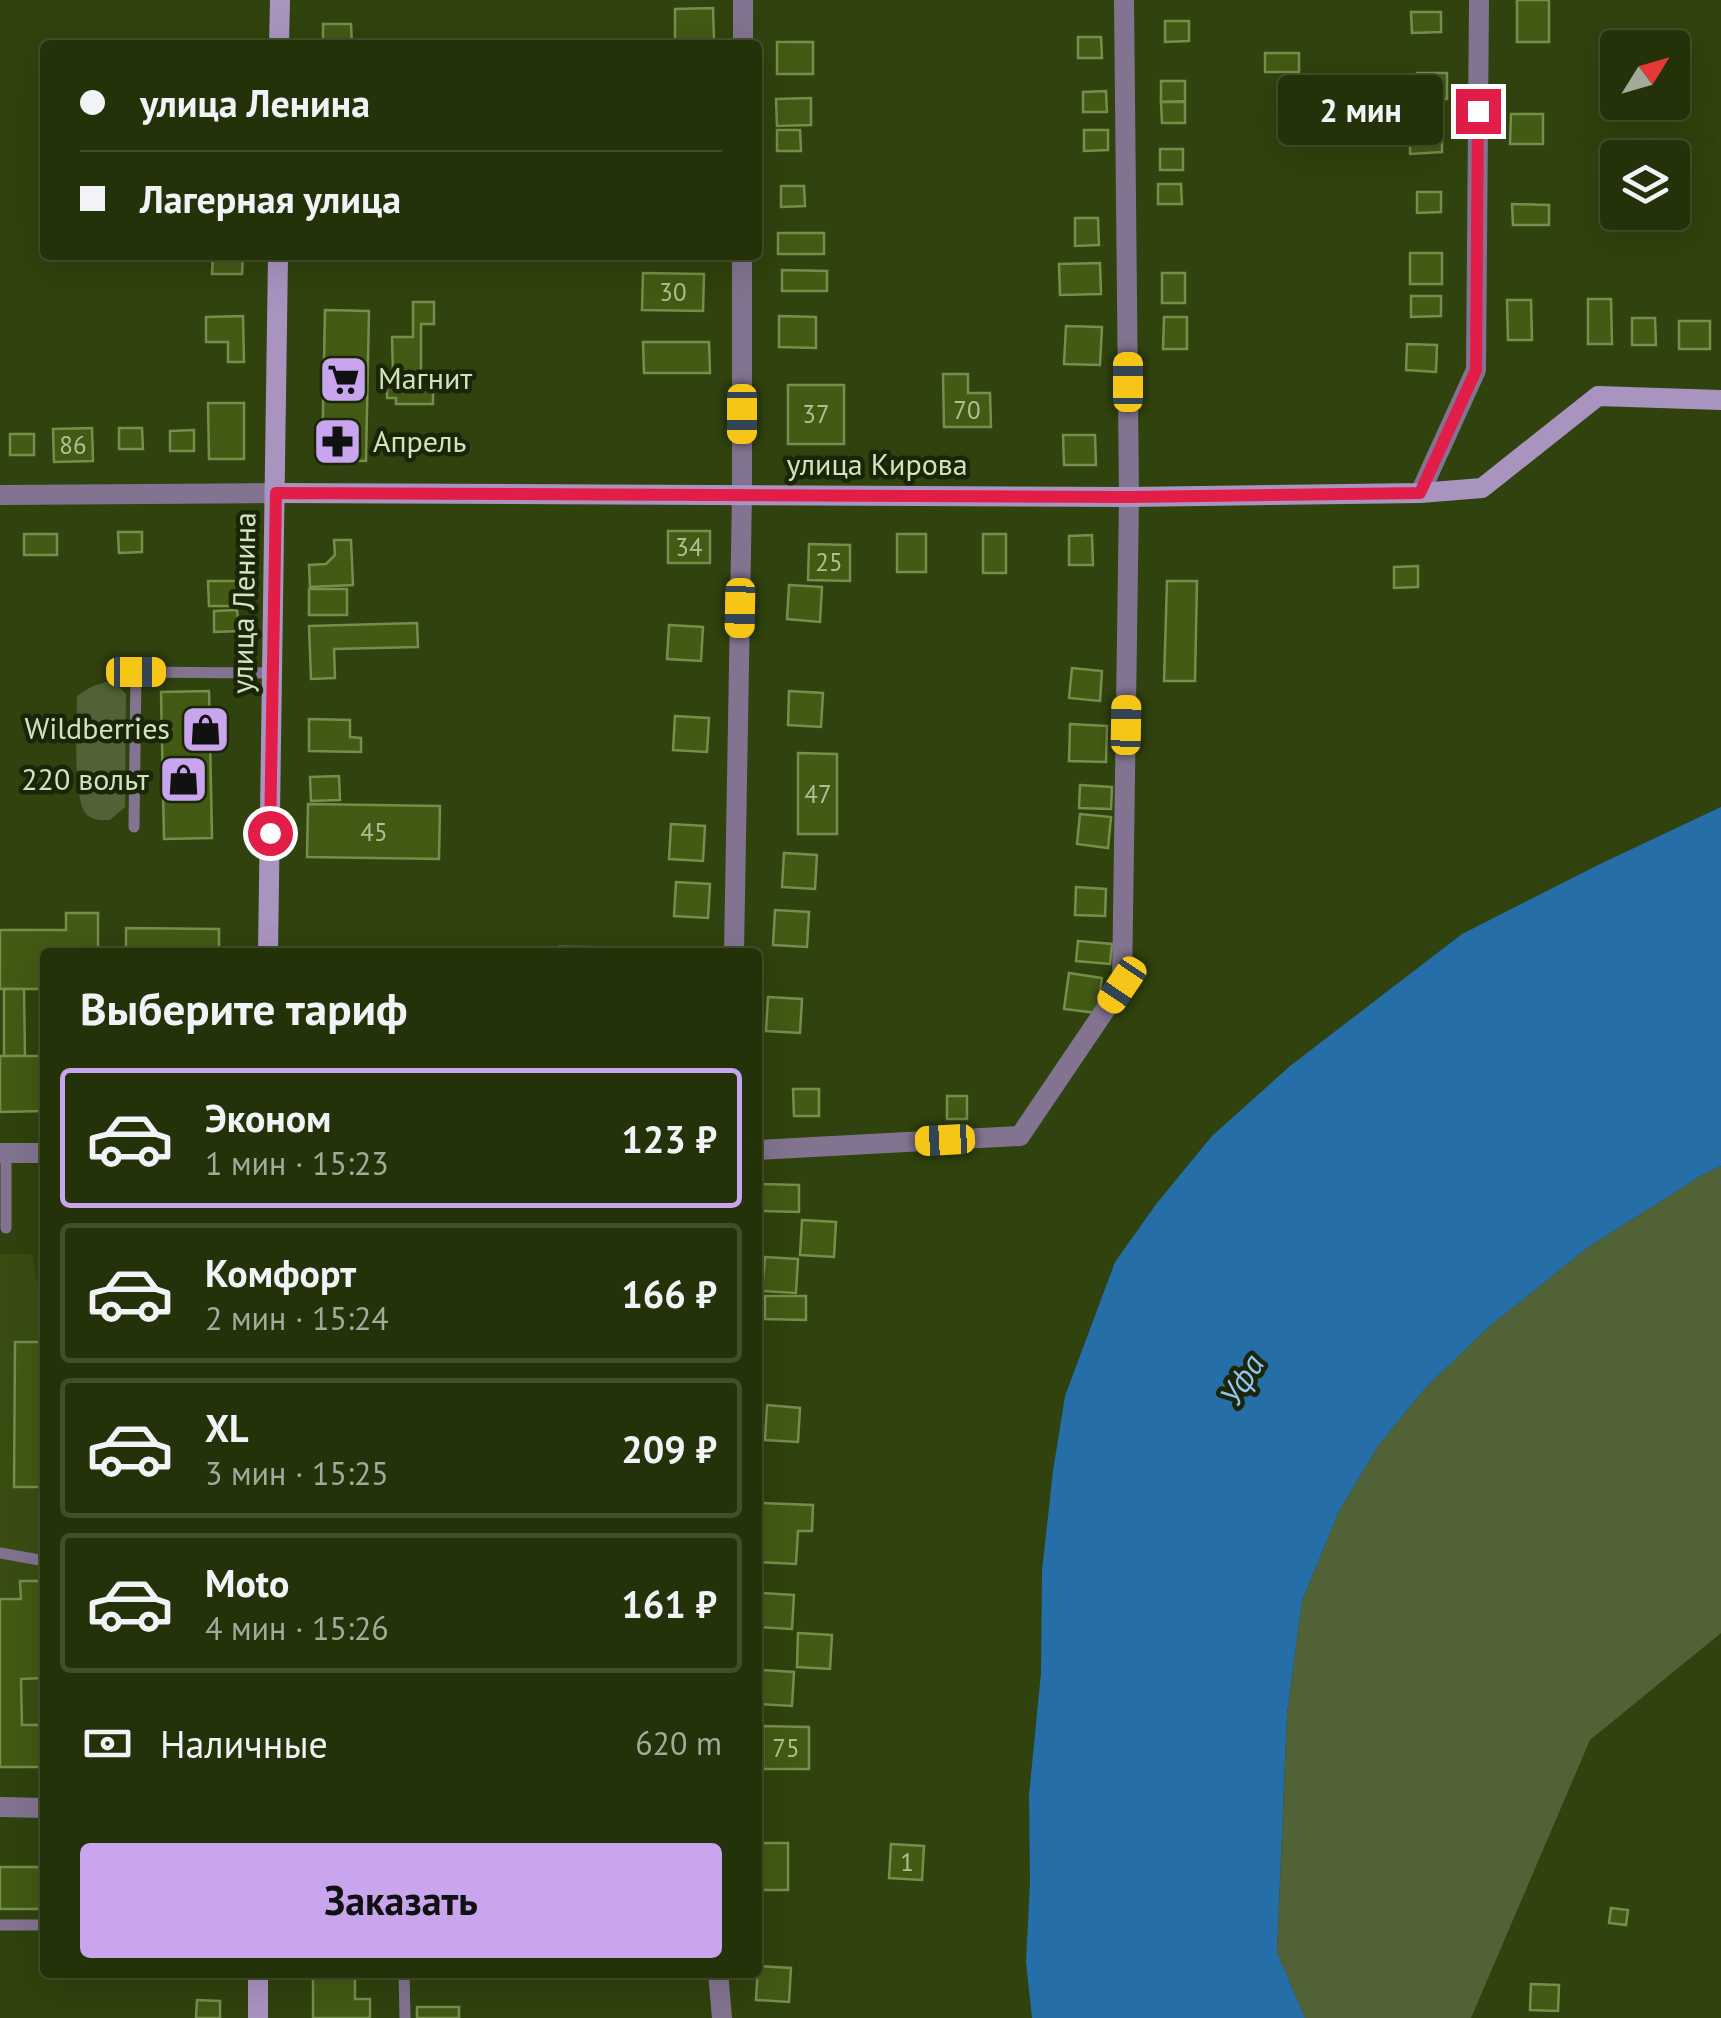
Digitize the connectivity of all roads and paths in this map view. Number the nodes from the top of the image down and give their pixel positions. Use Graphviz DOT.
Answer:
graph roads {
  1 [pos="280,0"];
  2 [pos="743,0"];
  3 [pos="1124,0"];
  4 [pos="1480,0"];
  5 [pos="280,40"];
  6 [pos="743,40"];
  7 [pos="278,260"];
  8 [pos="742,260"];
  9 [pos="1721,400"];
  10 [pos="276,493"];
  11 [pos="1420,493"];
  12 [pos="742,494"];
  13 [pos="0,495"];
  14 [pos="1129,497"];
  15 [pos="273,674"];
  16 [pos="134,827"];
  17 [pos="268,948"];
  18 [pos="734,948"];
  19 [pos="762,1150"];
  20 [pos="3,1153"];
  21 [pos="40,1153"];
  22 [pos="6,1228"];
  23 [pos="0,1553"];
  24 [pos="40,1561"];
  25 [pos="0,1808"];
  26 [pos="40,1808"];
  27 [pos="0,1924"];
  28 [pos="40,1925"];
  29 [pos="258,1978"];
  30 [pos="404,1978"];
  31 [pos="719,1978"];
  32 [pos="258,2018"];
  33 [pos="404,2018"];
  34 [pos="722,2018"];
  1 -- 5 [label="street"];
  2 -- 6 [label="street"];
  3 -- 14 [label="street"];
  4 -- 11 [label="street"];
  7 -- 10 [label="street, улица Ленина"];
  8 -- 12 [label="street"];
  9 -- 11 [label="street, улица Кирова"];
  10 -- 12 [label="street, улица Кирова"];
  10 -- 13 [label="street, улица Кирова"];
  10 -- 15 [label="street, улица Ленина"];
  11 -- 14 [label="street, улица Кирова"];
  12 -- 14 [label="street, улица Кирова"];
  12 -- 18 [label="street"];
  14 -- 19 [label="street"];
  15 -- 16 [label="lane"];
  15 -- 17 [label="street, улица Ленина"];
  20 -- 21 [label="street"];
  20 -- 22 [label="lane"];
  23 -- 24 [label="lane"];
  25 -- 26 [label="street"];
  27 -- 28 [label="lane"];
  29 -- 32 [label="street"];
  30 -- 33 [label="lane"];
  31 -- 34 [label="street"];
}
